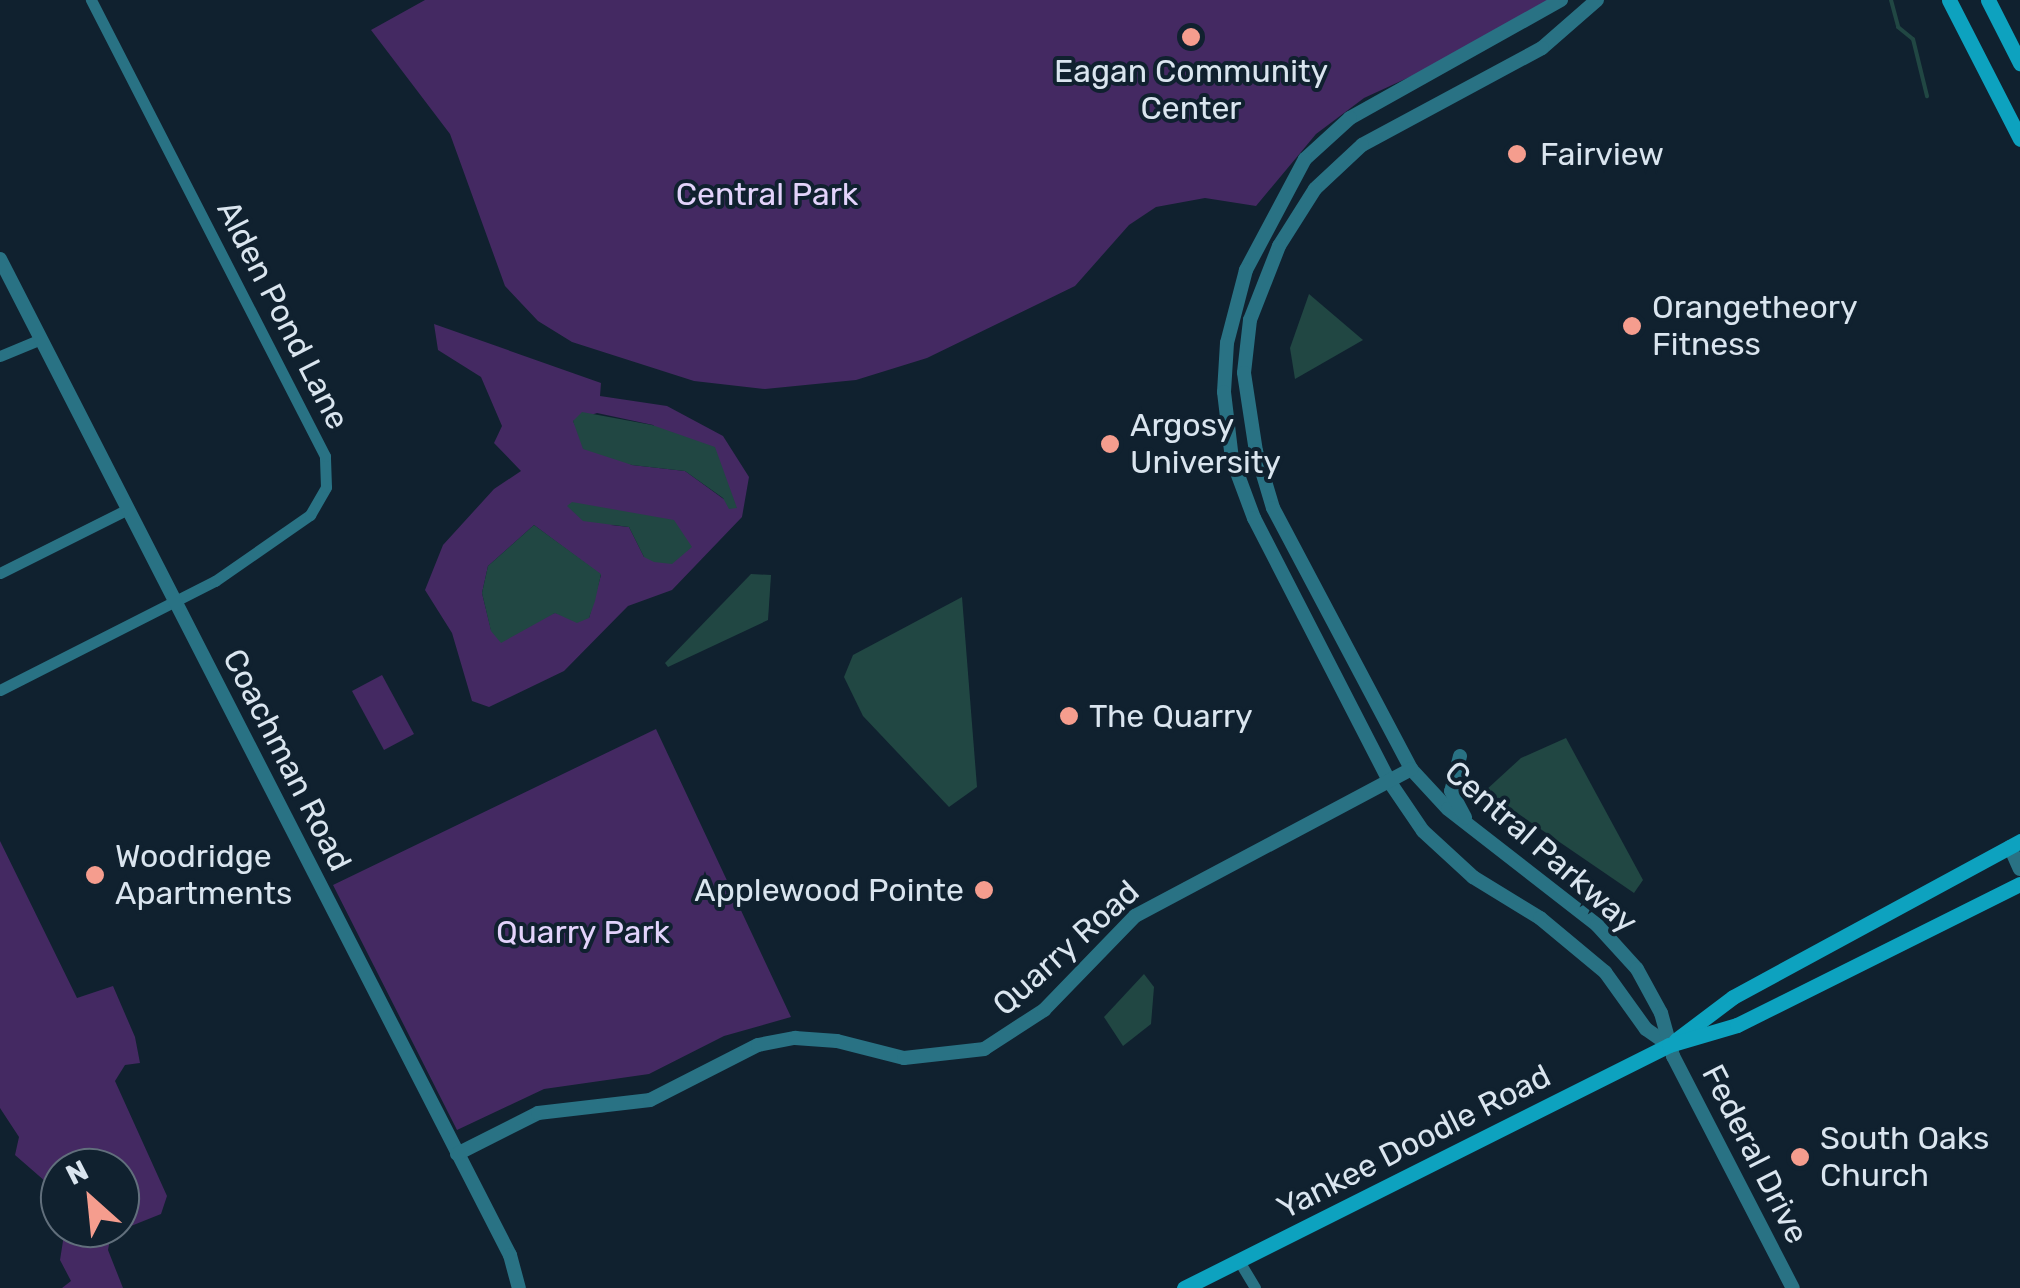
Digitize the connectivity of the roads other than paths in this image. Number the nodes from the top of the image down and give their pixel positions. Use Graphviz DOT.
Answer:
graph roads {
  1 [pos="91,0"];
  2 [pos="1561,0"];
  3 [pos="1597,0"];
  4 [pos="1949,0"];
  5 [pos="1970,0"];
  6 [pos="1988,0"];
  7 [pos="2020,63"];
  8 [pos="2020,139"];
  9 [pos="0,259"];
  10 [pos="41,339"];
  11 [pos="0,356"];
  12 [pos="128,509"];
  13 [pos="0,573"];
  14 [pos="176,602"];
  15 [pos="0,690"];
  16 [pos="1460,756"];
  17 [pos="1412,769"];
  18 [pos="1389,782"];
  19 [pos="1470,826"];
  20 [pos="2015,844"];
  21 [pos="2020,868"];
  22 [pos="2020,884"];
  23 [pos="1669,1046"];
  24 [pos="457,1154"];
  25 [pos="1238,1260"];
  26 [pos="519,1288"];
  27 [pos="1184,1288"];
  28 [pos="1255,1288"];
  29 [pos="1793,1288"];
  1 -- 14 [label="street, Alden Pond Lane"];
  2 -- 18 [label="street, Central Parkway"];
  3 -- 17 [label="street, Central Parkway"];
  4 -- 8 [label="main road"];
  5 -- 6 [label="main road"];
  6 -- 7 [label="main road"];
  9 -- 10 [label="street, Coachman Road"];
  10 -- 11 [label="street"];
  10 -- 12 [label="street, Coachman Road"];
  12 -- 13 [label="street"];
  12 -- 14 [label="street, Coachman Road"];
  14 -- 15 [label="street, Alden Pond Lane"];
  14 -- 24 [label="street, Coachman Road"];
  16 -- 19 [label="street"];
  17 -- 18 [label="street, Quarry Road"];
  17 -- 19 [label="street, Central Parkway"];
  18 -- 23 [label="street, Central Parkway"];
  18 -- 24 [label="street, Quarry Road"];
  19 -- 23 [label="street, Central Parkway"];
  20 -- 21 [label="street"];
  20 -- 23 [label="main road, Yankee Doodle Road"];
  22 -- 23 [label="main road, Yankee Doodle Road"];
  23 -- 25 [label="main road, Yankee Doodle Road"];
  23 -- 29 [label="street, Federal Drive"];
  24 -- 26 [label="street, Coachman Road"];
  25 -- 27 [label="main road, Yankee Doodle Road"];
  25 -- 28 [label="street"];
}
